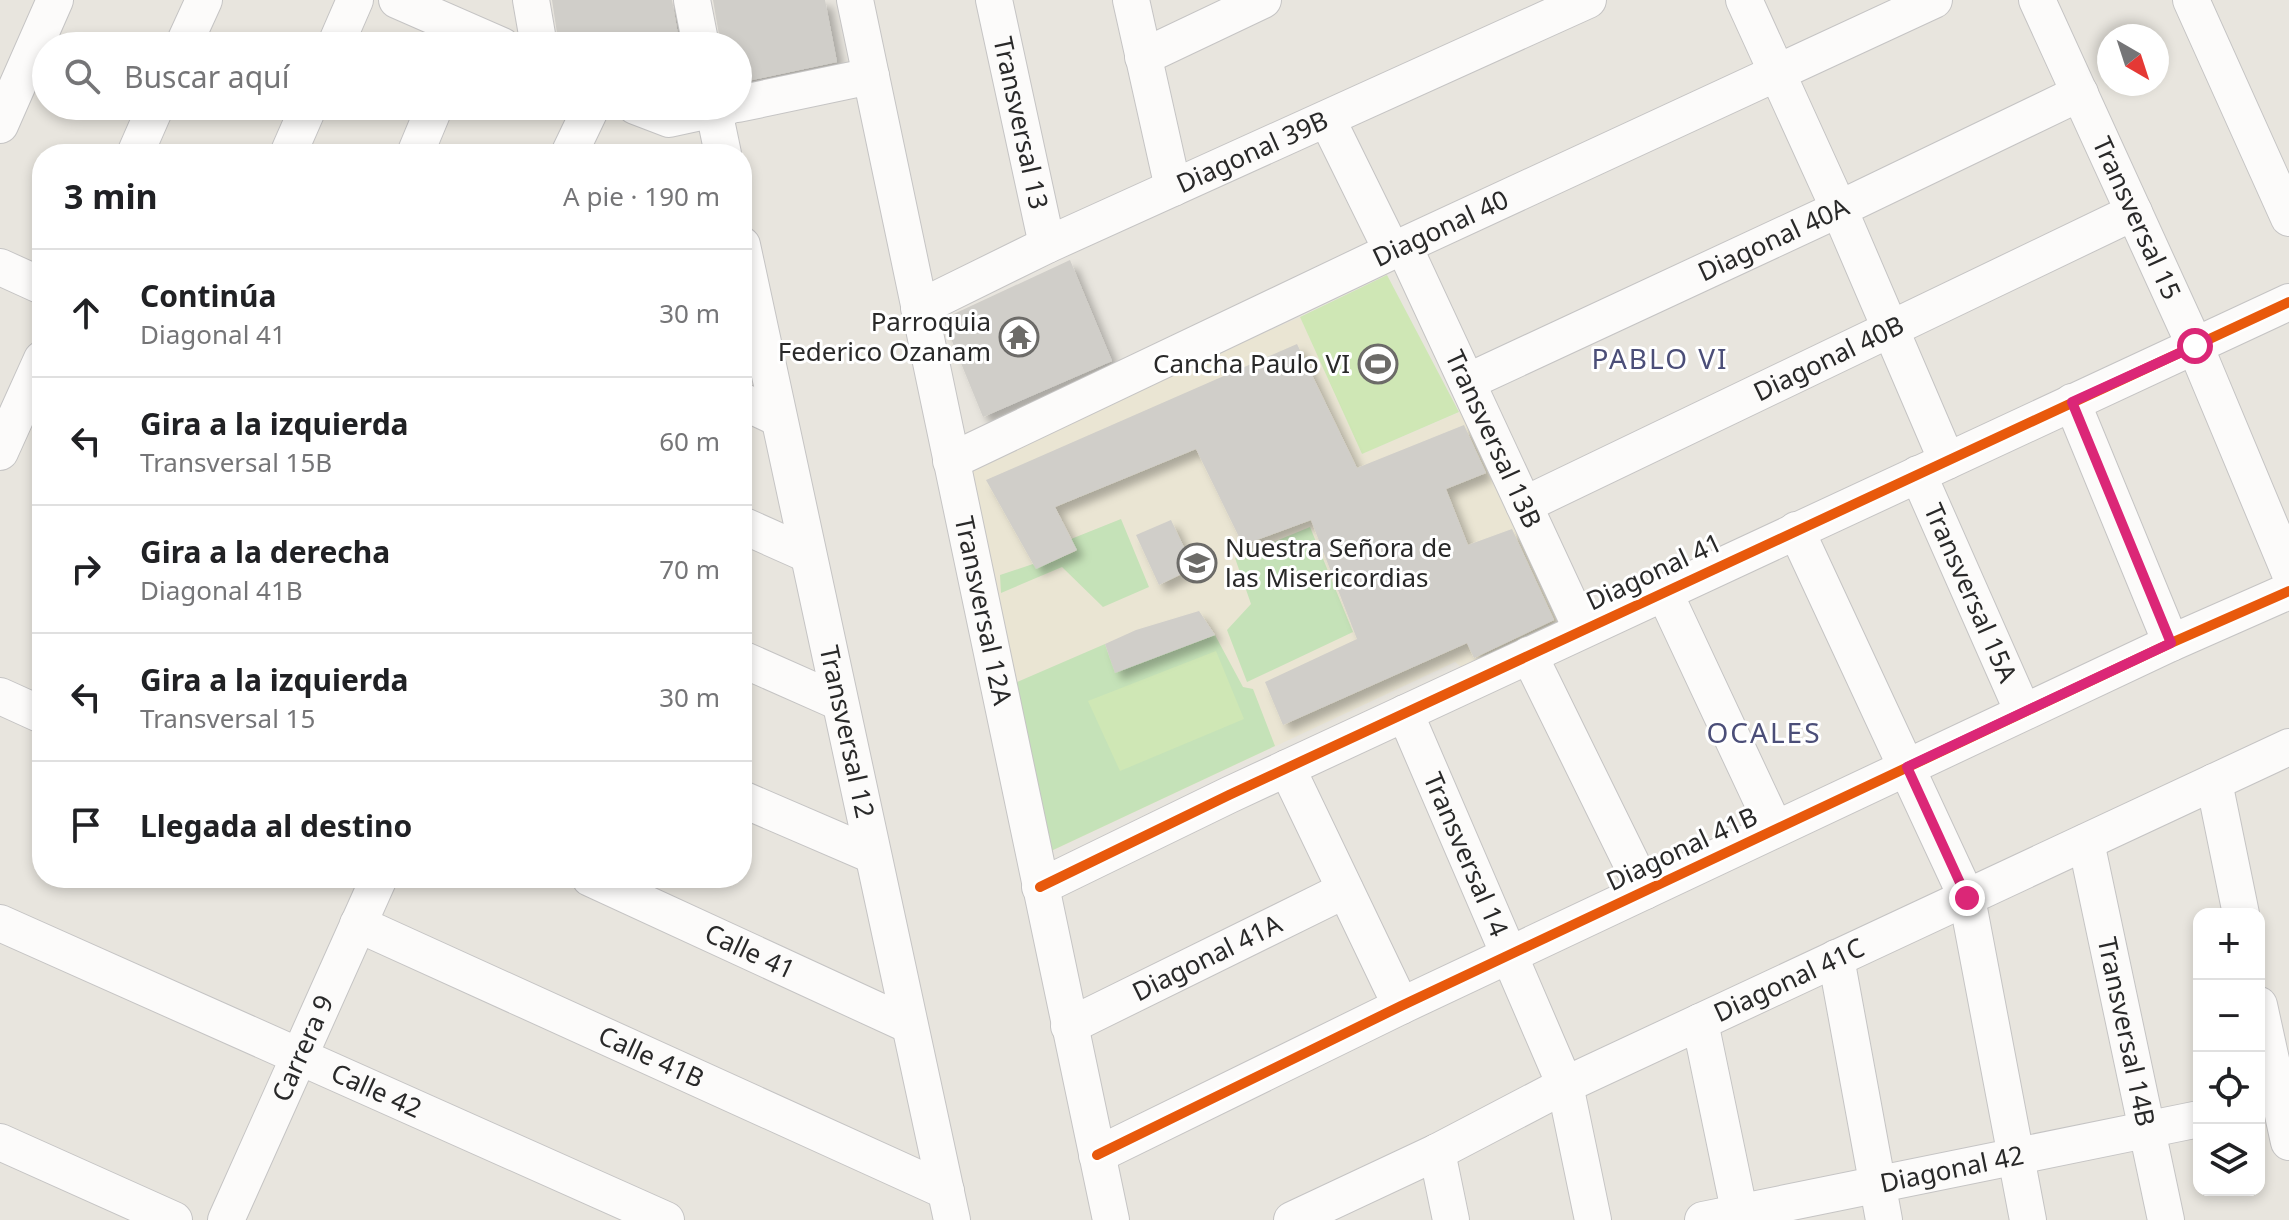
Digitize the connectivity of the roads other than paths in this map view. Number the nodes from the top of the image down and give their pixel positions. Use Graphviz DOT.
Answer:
graph roads {
  1 [pos="55,0"];
  2 [pos="204,0"];
  3 [pos="355,0"];
  4 [pos="398,0"];
  5 [pos="531,0"];
  6 [pos="692,0"];
  7 [pos="855,0"];
  8 [pos="994,0"];
  9 [pos="1131,0"];
  10 [pos="1263,0"];
  11 [pos="1588,0"];
  12 [pos="1744,0"];
  13 [pos="1934,0"];
  14 [pos="2037,0"];
  15 [pos="2191,0"];
  16 [pos="41,32"];
  17 [pos="189,32"];
  18 [pos="341,32"];
  19 [pos="453,32"];
  20 [pos="537,32"];
  21 [pos="698,32"];
  22 [pos="32,52"];
  23 [pos="1143,57"];
  24 [pos="1778,72"];
  25 [pos="871,76"];
  26 [pos="2080,93"];
  27 [pos="752,100"];
  28 [pos="1327,119"];
  29 [pos="150,120"];
  30 [pos="303,120"];
  31 [pos="429,120"];
  32 [pos="585,120"];
  33 [pos="715,120"];
  34 [pos="723,120"];
  35 [pos="0,125"];
  36 [pos="139,144"];
  37 [pos="292,144"];
  38 [pos="419,144"];
  39 [pos="574,144"];
  40 [pos="701,144"];
  41 [pos="723,144"];
  42 [pos="1173,188"];
  43 [pos="1839,209"];
  44 [pos="2134,212"];
  45 [pos="2289,218"];
  46 [pos="1047,245"];
  47 [pos="1398,249"];
  48 [pos="0,267"];
  49 [pos="32,281"];
  50 [pos="752,293"];
  51 [pos="2289,302"];
  52 [pos="919,308"];
  53 [pos="1891,331"];
  54 [pos="2195,346"];
  55 [pos="32,381"];
  56 [pos="1467,382"];
  57 [pos="2072,402"];
  58 [pos="752,406"];
  59 [pos="778,418"];
  60 [pos="0,452"];
  61 [pos="951,461"];
  62 [pos="1933,468"];
  63 [pos="1524,505"];
  64 [pos="752,529"];
  65 [pos="1796,530"];
  66 [pos="807,554"];
  67 [pos="2289,571"];
  68 [pos="2289,591"];
  69 [pos="1664,592"];
  70 [pos="1582,630"];
  71 [pos="2171,643"];
  72 [pos="1529,655"];
  73 [pos="752,663"];
  74 [pos="0,696"];
  75 [pos="839,702"];
  76 [pos="32,710"];
  77 [pos="2023,712"];
  78 [pos="1405,713"];
  79 [pos="2289,747"];
  80 [pos="1907,767"];
  81 [pos="1287,768"];
  82 [pos="2214,782"];
  83 [pos="752,803"];
  84 [pos="1775,829"];
  85 [pos="2086,842"];
  86 [pos="872,855"];
  87 [pos="1040,887"];
  88 [pos="374,888"];
  89 [pos="612,888"];
  90 [pos="1345,890"];
  91 [pos="1645,891"];
  92 [pos="1967,898"];
  93 [pos="2240,908"];
  94 [pos="0,923"];
  95 [pos="358,924"];
  96 [pos="1510,955"];
  97 [pos="1836,958"];
  98 [pos="1401,1006"];
  99 [pos="1700,1022"];
  100 [pos="909,1025"];
  101 [pos="1069,1026"];
  102 [pos="2265,1040"];
  103 [pos="299,1056"];
  104 [pos="1565,1085"];
  105 [pos="2276,1104"];
  106 [pos="2193,1120"];
  107 [pos="2147,1130"];
  108 [pos="0,1142"];
  109 [pos="2289,1142"];
  110 [pos="1437,1152"];
  111 [pos="1097,1155"];
  112 [pos="2016,1158"];
  113 [pos="1881,1203"];
  114 [pos="949,1205"];
  115 [pos="1741,1216"];
  116 [pos="174,1220"];
  117 [pos="226,1220"];
  118 [pos="666,1220"];
  119 [pos="1111,1220"];
  120 [pos="1292,1220"];
  121 [pos="1451,1220"];
  122 [pos="1593,1220"];
  123 [pos="1703,1220"];
  124 [pos="2028,1220"];
  125 [pos="2166,1220"];
  1 -- 16 [label="street"];
  2 -- 17 [label="street"];
  3 -- 18 [label="street"];
  4 -- 19 [label="street"];
  5 -- 20 [label="street"];
  6 -- 21 [label="street"];
  7 -- 25 [label="street, Transversal 12A"];
  8 -- 46 [label="street, Transversal 13"];
  9 -- 23 [label="street"];
  10 -- 23 [label="street"];
  11 -- 28 [label="street, Diagonal 39B"];
  12 -- 24 [label="street"];
  13 -- 24 [label="street, Diagonal 40"];
  14 -- 26 [label="street, Transversal 15"];
  15 -- 45 [label="street"];
  22 -- 35 [label="street"];
  23 -- 42 [label="street"];
  24 -- 43 [label="street"];
  24 -- 47 [label="street, Diagonal 40"];
  25 -- 27 [label="street"];
  25 -- 52 [label="street, Transversal 12A"];
  26 -- 43 [label="street, Diagonal 40A"];
  26 -- 44 [label="street, Transversal 15"];
  28 -- 42 [label="street, Diagonal 39B"];
  28 -- 47 [label="street, Transversal 13B"];
  29 -- 36 [label="street"];
  30 -- 37 [label="street"];
  31 -- 38 [label="street"];
  32 -- 39 [label="street"];
  33 -- 40 [label="street"];
  34 -- 41 [label="street"];
  42 -- 46 [label="street, Diagonal 39B"];
  43 -- 53 [label="street"];
  43 -- 56 [label="street, Diagonal 40A"];
  44 -- 53 [label="street, Diagonal 40B"];
  44 -- 54 [label="street, Transversal 15"];
  46 -- 52 [label="street, Diagonal 39B"];
  47 -- 56 [label="street, Transversal 13B"];
  47 -- 61 [label="street, Diagonal 40"];
  48 -- 49 [label="street"];
  50 -- 59 [label="street, Transversal 12"];
  51 -- 54 [label="street, Diagonal 41"];
  52 -- 61 [label="street, Transversal 12A"];
  53 -- 62 [label="street"];
  53 -- 63 [label="street, Diagonal 40B"];
  54 -- 57 [label="street, Diagonal 41"];
  54 -- 67 [label="street, Transversal 15"];
  55 -- 60 [label="street"];
  56 -- 63 [label="street, Transversal 13B"];
  57 -- 62 [label="street, Diagonal 41"];
  57 -- 71 [label="street"];
  58 -- 59 [label="street"];
  59 -- 66 [label="street, Transversal 12"];
  61 -- 87 [label="street, Transversal 12A"];
  62 -- 65 [label="street, Diagonal 41"];
  62 -- 77 [label="street, Transversal 15A"];
  63 -- 70 [label="street, Transversal 13B"];
  64 -- 66 [label="street"];
  65 -- 69 [label="street, Diagonal 41"];
  65 -- 80 [label="street"];
  66 -- 75 [label="street, Transversal 12"];
  68 -- 71 [label="street, Diagonal 41B"];
  69 -- 70 [label="street, Diagonal 41"];
  69 -- 84 [label="street"];
  70 -- 72 [label="street, Diagonal 41"];
  71 -- 77 [label="street, Diagonal 41B"];
  72 -- 78 [label="street, Diagonal 41"];
  72 -- 91 [label="street"];
  73 -- 75 [label="street"];
  74 -- 76 [label="street"];
  75 -- 86 [label="street, Transversal 12"];
  77 -- 80 [label="street, Diagonal 41B"];
  78 -- 81 [label="street, Diagonal 41"];
  78 -- 96 [label="street, Transversal 14"];
  79 -- 82 [label="street, Diagonal 41C"];
  80 -- 84 [label="street, Diagonal 41B"];
  80 -- 92 [label="street"];
  81 -- 87 [label="street, Diagonal 41"];
  81 -- 90 [label="street"];
  82 -- 85 [label="street, Diagonal 41C"];
  82 -- 93 [label="street"];
  83 -- 86 [label="street"];
  84 -- 91 [label="street, Diagonal 41B"];
  85 -- 92 [label="street, Diagonal 41C"];
  85 -- 107 [label="street, Transversal 14B"];
  86 -- 100 [label="street, Transversal 12"];
  87 -- 101 [label="street, Transversal 12A"];
  88 -- 95 [label="street, Carrera 9"];
  89 -- 100 [label="street, Calle 41"];
  90 -- 98 [label="street"];
  90 -- 101 [label="street, Diagonal 41A"];
  91 -- 96 [label="street, Diagonal 41B"];
  92 -- 97 [label="street, Diagonal 41C"];
  92 -- 112 [label="street"];
  94 -- 103 [label="street, Calle 42"];
  95 -- 103 [label="street, Carrera 9"];
  95 -- 114 [label="street, Calle 41B"];
  96 -- 98 [label="street, Diagonal 41B"];
  96 -- 104 [label="street, Transversal 14"];
  97 -- 99 [label="street, Diagonal 41C"];
  97 -- 113 [label="street"];
  98 -- 111 [label="street, Diagonal 41B"];
  99 -- 104 [label="street, Diagonal 41C"];
  99 -- 115 [label="street"];
  100 -- 114 [label="street, Transversal 12"];
  101 -- 111 [label="street, Transversal 12A"];
  102 -- 105 [label="street"];
  103 -- 117 [label="street, Carrera 9"];
  103 -- 118 [label="street, Calle 42"];
  104 -- 110 [label="street, Diagonal 41C"];
  104 -- 122 [label="street, Transversal 14"];
  105 -- 109 [label="street"];
  106 -- 107 [label="street, Diagonal 42"];
  107 -- 112 [label="street, Diagonal 42"];
  107 -- 125 [label="street, Transversal 14B"];
  108 -- 116 [label="street"];
  110 -- 120 [label="street, Diagonal 41C"];
  110 -- 121 [label="street"];
  111 -- 119 [label="street, Transversal 12A"];
  112 -- 113 [label="street, Diagonal 42"];
  112 -- 124 [label="street"];
  113 -- 115 [label="street, Diagonal 42"];
  115 -- 123 [label="street, Diagonal 42"];
}
